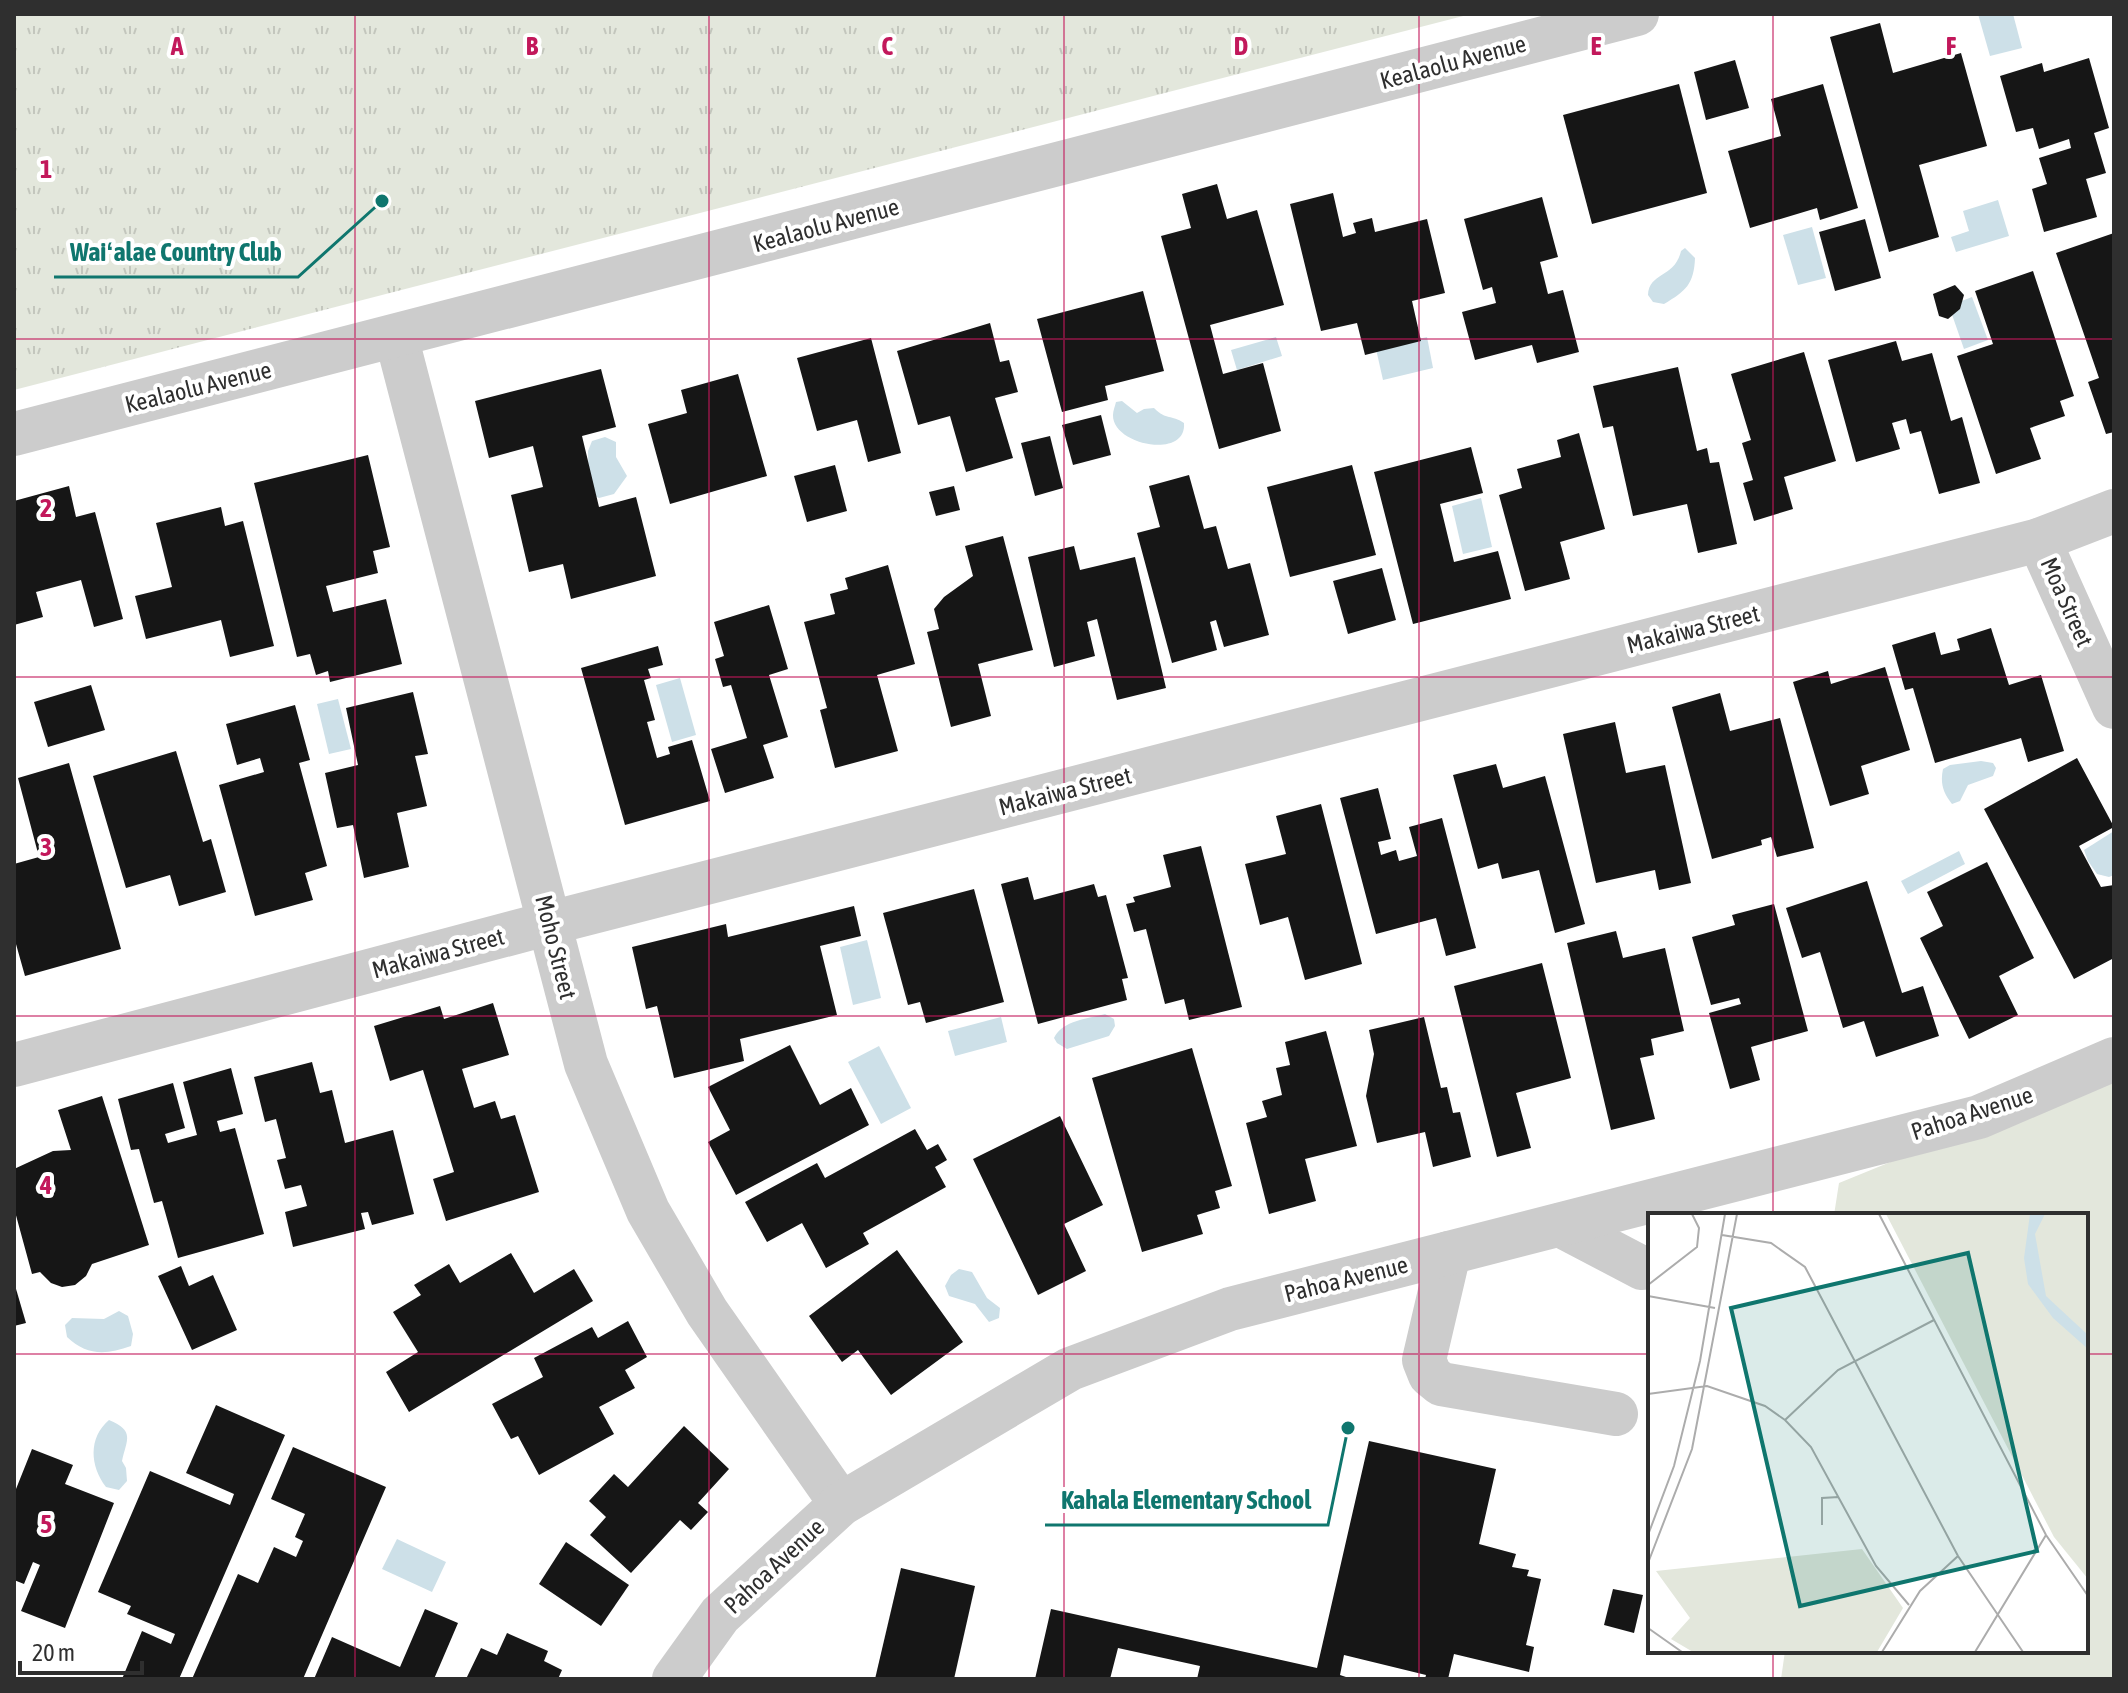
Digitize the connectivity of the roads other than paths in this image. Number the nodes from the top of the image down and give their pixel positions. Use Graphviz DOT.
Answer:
graph roads {
  1 [pos="1637,14"];
  2 [pos="396,336"];
  3 [pos="14,434"];
  4 [pos="2114,511"];
  5 [pos="2039,540"];
  6 [pos="2114,707"];
  7 [pos="550,923"];
  8 [pos="2114,1059"];
  9 [pos="14,1065"];
  10 [pos="1560,1225"];
  11 [pos="1449,1253"];
  12 [pos="1642,1268"];
  13 [pos="1616,1414"];
  14 [pos="841,1504"];
  15 [pos="674,1679"];
  1 -- 2 [label="street, Kealaolu Avenue"];
  2 -- 3 [label="street, Kealaolu Avenue"];
  2 -- 7 [label="street, Moho Street"];
  4 -- 5 [label="street, Makaiwa Street"];
  5 -- 6 [label="street, Moa Street"];
  5 -- 7 [label="street, Makaiwa Street"];
  7 -- 9 [label="street, Makaiwa Street"];
  7 -- 14 [label="street, Moho Street"];
  8 -- 10 [label="street, Pahoa Avenue"];
  10 -- 11 [label="street, Pahoa Avenue"];
  10 -- 12 [label="street"];
  11 -- 13 [label="street"];
  11 -- 14 [label="street, Pahoa Avenue"];
  14 -- 15 [label="street, Pahoa Avenue"];
}
